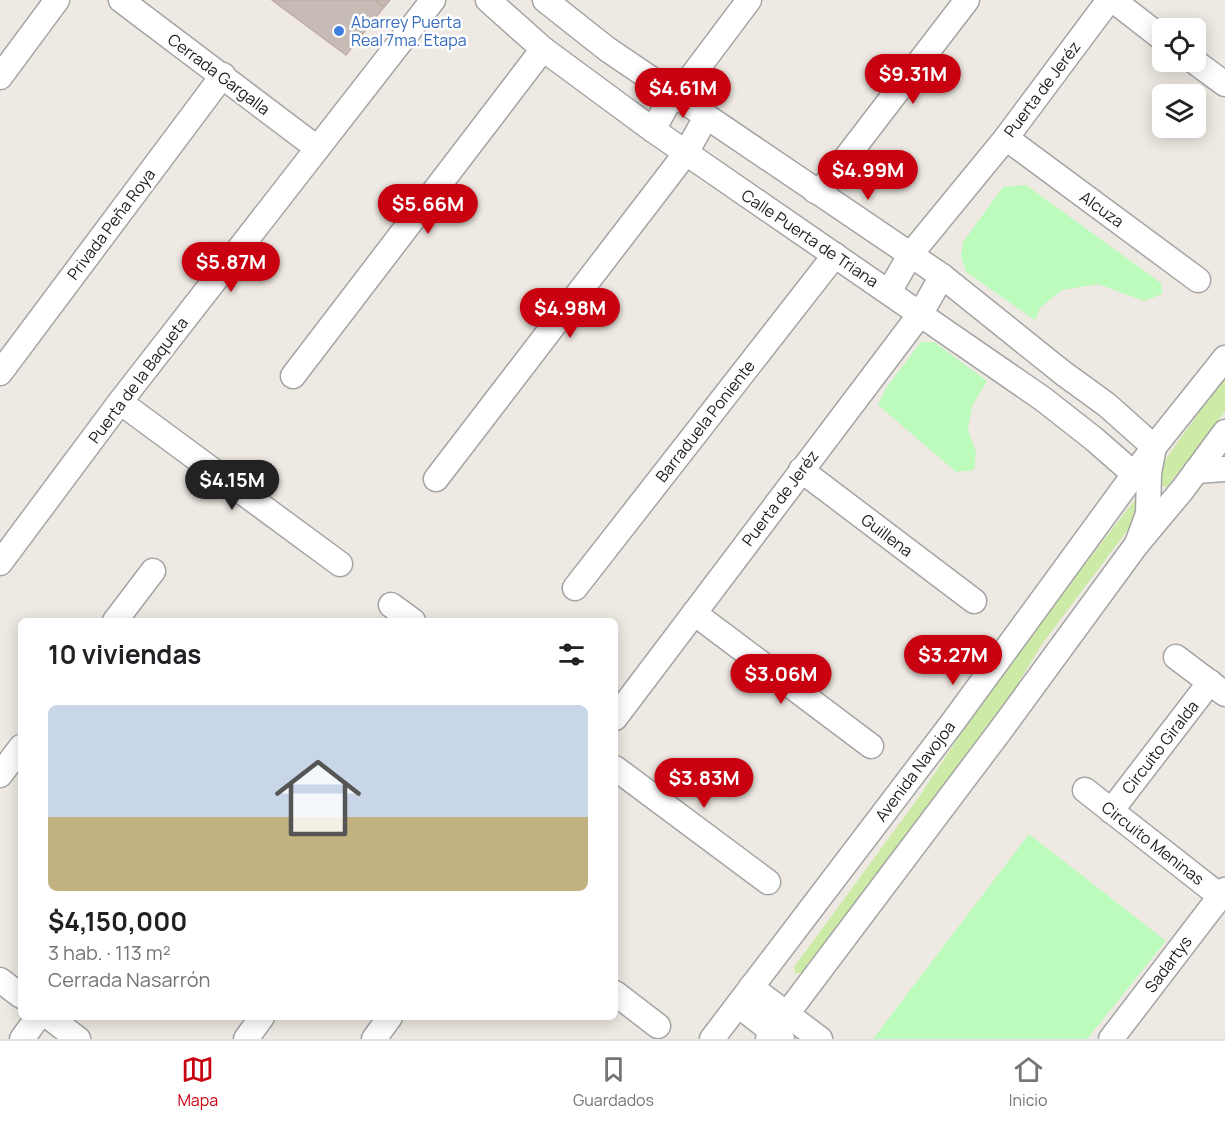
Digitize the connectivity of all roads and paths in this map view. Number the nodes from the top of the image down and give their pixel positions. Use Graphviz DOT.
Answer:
graph roads {
  1 [pos="57,0"];
  2 [pos="121,0"];
  3 [pos="433,0"];
  4 [pos="488,0"];
  5 [pos="545,0"];
  6 [pos="749,0"];
  7 [pos="967,0"];
  8 [pos="1111,0"];
  9 [pos="1152,31"];
  10 [pos="543,49"];
  11 [pos="1206,70"];
  12 [pos="223,75"];
  13 [pos="0,76"];
  14 [pos="1225,84"];
  15 [pos="673,94"];
  16 [pos="706,117"];
  17 [pos="653,130"];
  18 [pos="1006,138"];
  19 [pos="317,148"];
  20 [pos="686,153"];
  21 [pos="815,191"];
  22 [pos="835,255"];
  23 [pos="910,255"];
  24 [pos="942,276"];
  25 [pos="1198,280"];
  26 [pos="889,292"];
  27 [pos="921,313"];
  28 [pos="1225,358"];
  29 [pos="0,373"];
  30 [pos="1063,373"];
  31 [pos="293,376"];
  32 [pos="1043,399"];
  33 [pos="120,402"];
  34 [pos="1225,432"];
  35 [pos="1154,447"];
  36 [pos="1225,469"];
  37 [pos="801,470"];
  38 [pos="1196,471"];
  39 [pos="1134,474"];
  40 [pos="436,479"];
  41 [pos="1137,543"];
  42 [pos="0,563"];
  43 [pos="340,564"];
  44 [pos="153,571"];
  45 [pos="575,588"];
  46 [pos="974,601"];
  47 [pos="391,605"];
  48 [pos="694,613"];
  49 [pos="117,618"];
  50 [pos="409,618"];
  51 [pos="1176,657"];
  52 [pos="1217,688"];
  53 [pos="618,714"];
  54 [pos="871,746"];
  55 [pos="18,751"];
  56 [pos="618,770"];
  57 [pos="0,775"];
  58 [pos="1085,790"];
  59 [pos="1111,811"];
  60 [pos="768,882"];
  61 [pos="1223,893"];
  62 [pos="0,980"];
  63 [pos="18,994"];
  64 [pos="618,995"];
  65 [pos="745,996"];
  66 [pos="36,1020"];
  67 [pos="53,1020"];
  68 [pos="260,1020"];
  69 [pos="658,1026"];
  70 [pos="777,1031"];
  71 [pos="22,1039"];
  72 [pos="78,1039"];
  73 [pos="246,1039"];
  74 [pos="712,1039"];
  75 [pos="820,1039"];
  76 [pos="1111,1039"];
  1 -- 13 [label="street"];
  2 -- 12 [label="street, Cerrada Gargalla"];
  3 -- 19 [label="street, Puerta de la Baqueta"];
  4 -- 10 [label="street, Calle Puerta de Triana"];
  5 -- 15 [label="street"];
  6 -- 15 [label="street"];
  7 -- 21 [label="street"];
  8 -- 9 [label="street"];
  8 -- 18 [label="street, Puerta de Jeréz"];
  10 -- 17 [label="street, Calle Puerta de Triana"];
  10 -- 31 [label="street"];
  11 -- 14 [label="street"];
  12 -- 19 [label="street, Cerrada Gargalla"];
  12 -- 29 [label="street, Privada Peña Roya"];
  15 -- 16 [label="street"];
  15 -- 17 [label="street"];
  16 -- 20 [label="street"];
  16 -- 21 [label="street"];
  17 -- 20 [label="street, Calle Puerta de Triana"];
  18 -- 23 [label="street, Puerta de Jeréz"];
  18 -- 25 [label="street, Alcuza"];
  19 -- 33 [label="street, Puerta de la Baqueta"];
  20 -- 22 [label="street, Calle Puerta de Triana"];
  20 -- 40 [label="street"];
  21 -- 23 [label="street"];
  22 -- 26 [label="street, Calle Puerta de Triana"];
  22 -- 45 [label="street, Barraduela Poniente"];
  23 -- 24 [label="street"];
  23 -- 26 [label="street, Puerta de Jeréz"];
  24 -- 27 [label="street, Puerta de Jeréz"];
  24 -- 30 [label="street"];
  26 -- 27 [label="street, Calle Puerta de Triana"];
  27 -- 32 [label="street, Calle Puerta de Triana"];
  27 -- 37 [label="street, Puerta de Jeréz"];
  28 -- 35 [label="street, Avenida Navojoa"];
  30 -- 32 [label="street"];
  30 -- 35 [label="street"];
  32 -- 39 [label="street, Calle Puerta de Triana"];
  33 -- 42 [label="street, Puerta de la Baqueta"];
  33 -- 43 [label="street"];
  34 -- 38 [label="street"];
  35 -- 39 [label="street, Avenida Navojoa"];
  35 -- 41 [label="street"];
  36 -- 38 [label="street"];
  37 -- 46 [label="street, Guillena"];
  37 -- 48 [label="street, Puerta de Jeréz"];
  38 -- 41 [label="street"];
  39 -- 65 [label="street, Avenida Navojoa"];
  41 -- 70 [label="street"];
  44 -- 49 [label="street"];
  47 -- 50 [label="street"];
  48 -- 53 [label="street, Puerta de Jeréz"];
  48 -- 54 [label="street"];
  51 -- 52 [label="street"];
  52 -- 59 [label="street, Circuito Giralda"];
  55 -- 57 [label="street"];
  56 -- 60 [label="street"];
  58 -- 59 [label="street, Circuito Meninas"];
  59 -- 61 [label="street, Circuito Meninas"];
  61 -- 76 [label="street, Sadartys"];
  62 -- 63 [label="street"];
  64 -- 69 [label="street"];
  65 -- 70 [label="street"];
  65 -- 74 [label="street, Avenida Navojoa"];
  66 -- 71 [label="street"];
  67 -- 72 [label="street"];
  68 -- 73 [label="street"];
  70 -- 75 [label="street"];
}
